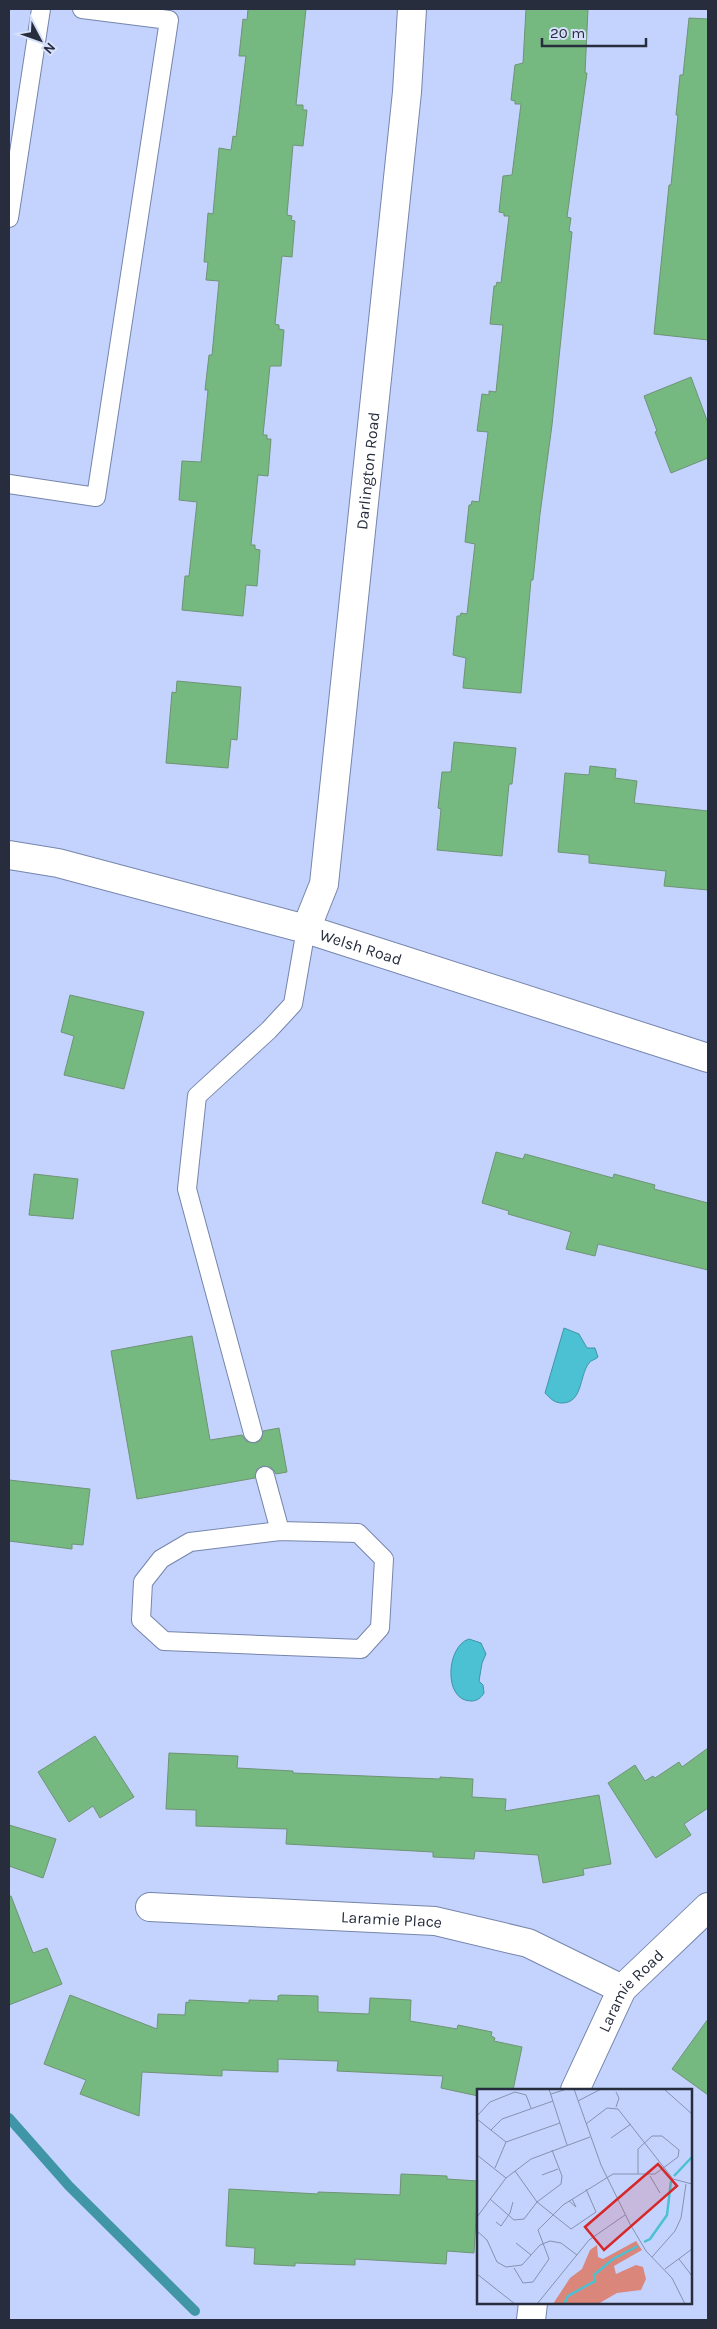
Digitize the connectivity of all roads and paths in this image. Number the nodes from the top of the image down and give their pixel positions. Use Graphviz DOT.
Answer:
graph roads {
  1 [pos="40,9"];
  2 [pos="82,9"];
  3 [pos="412,9"];
  4 [pos="9,210"];
  5 [pos="9,484"];
  6 [pos="9,855"];
  7 [pos="306,929"];
  8 [pos="708,1058"];
  9 [pos="253,1433"];
  10 [pos="265,1476"];
  11 [pos="280,1531"];
  12 [pos="150,1907"];
  13 [pos="708,1907"];
  14 [pos="622,1989"];
  15 [pos="576,2089"];
  16 [pos="533,2304"];
  17 [pos="531,2320"];
  1 -- 4 [label="lane"];
  2 -- 5 [label="lane"];
  3 -- 7 [label="street, Darlington Road"];
  6 -- 7 [label="street, Welsh Road"];
  7 -- 8 [label="street, Welsh Road"];
  7 -- 9 [label="lane"];
  10 -- 11 [label="lane"];
  11 -- 11 [label="lane"];
  12 -- 14 [label="street, Laramie Place"];
  13 -- 14 [label="street, Laramie Road"];
  14 -- 15 [label="street, Laramie Road"];
  16 -- 17 [label="street"];
}
